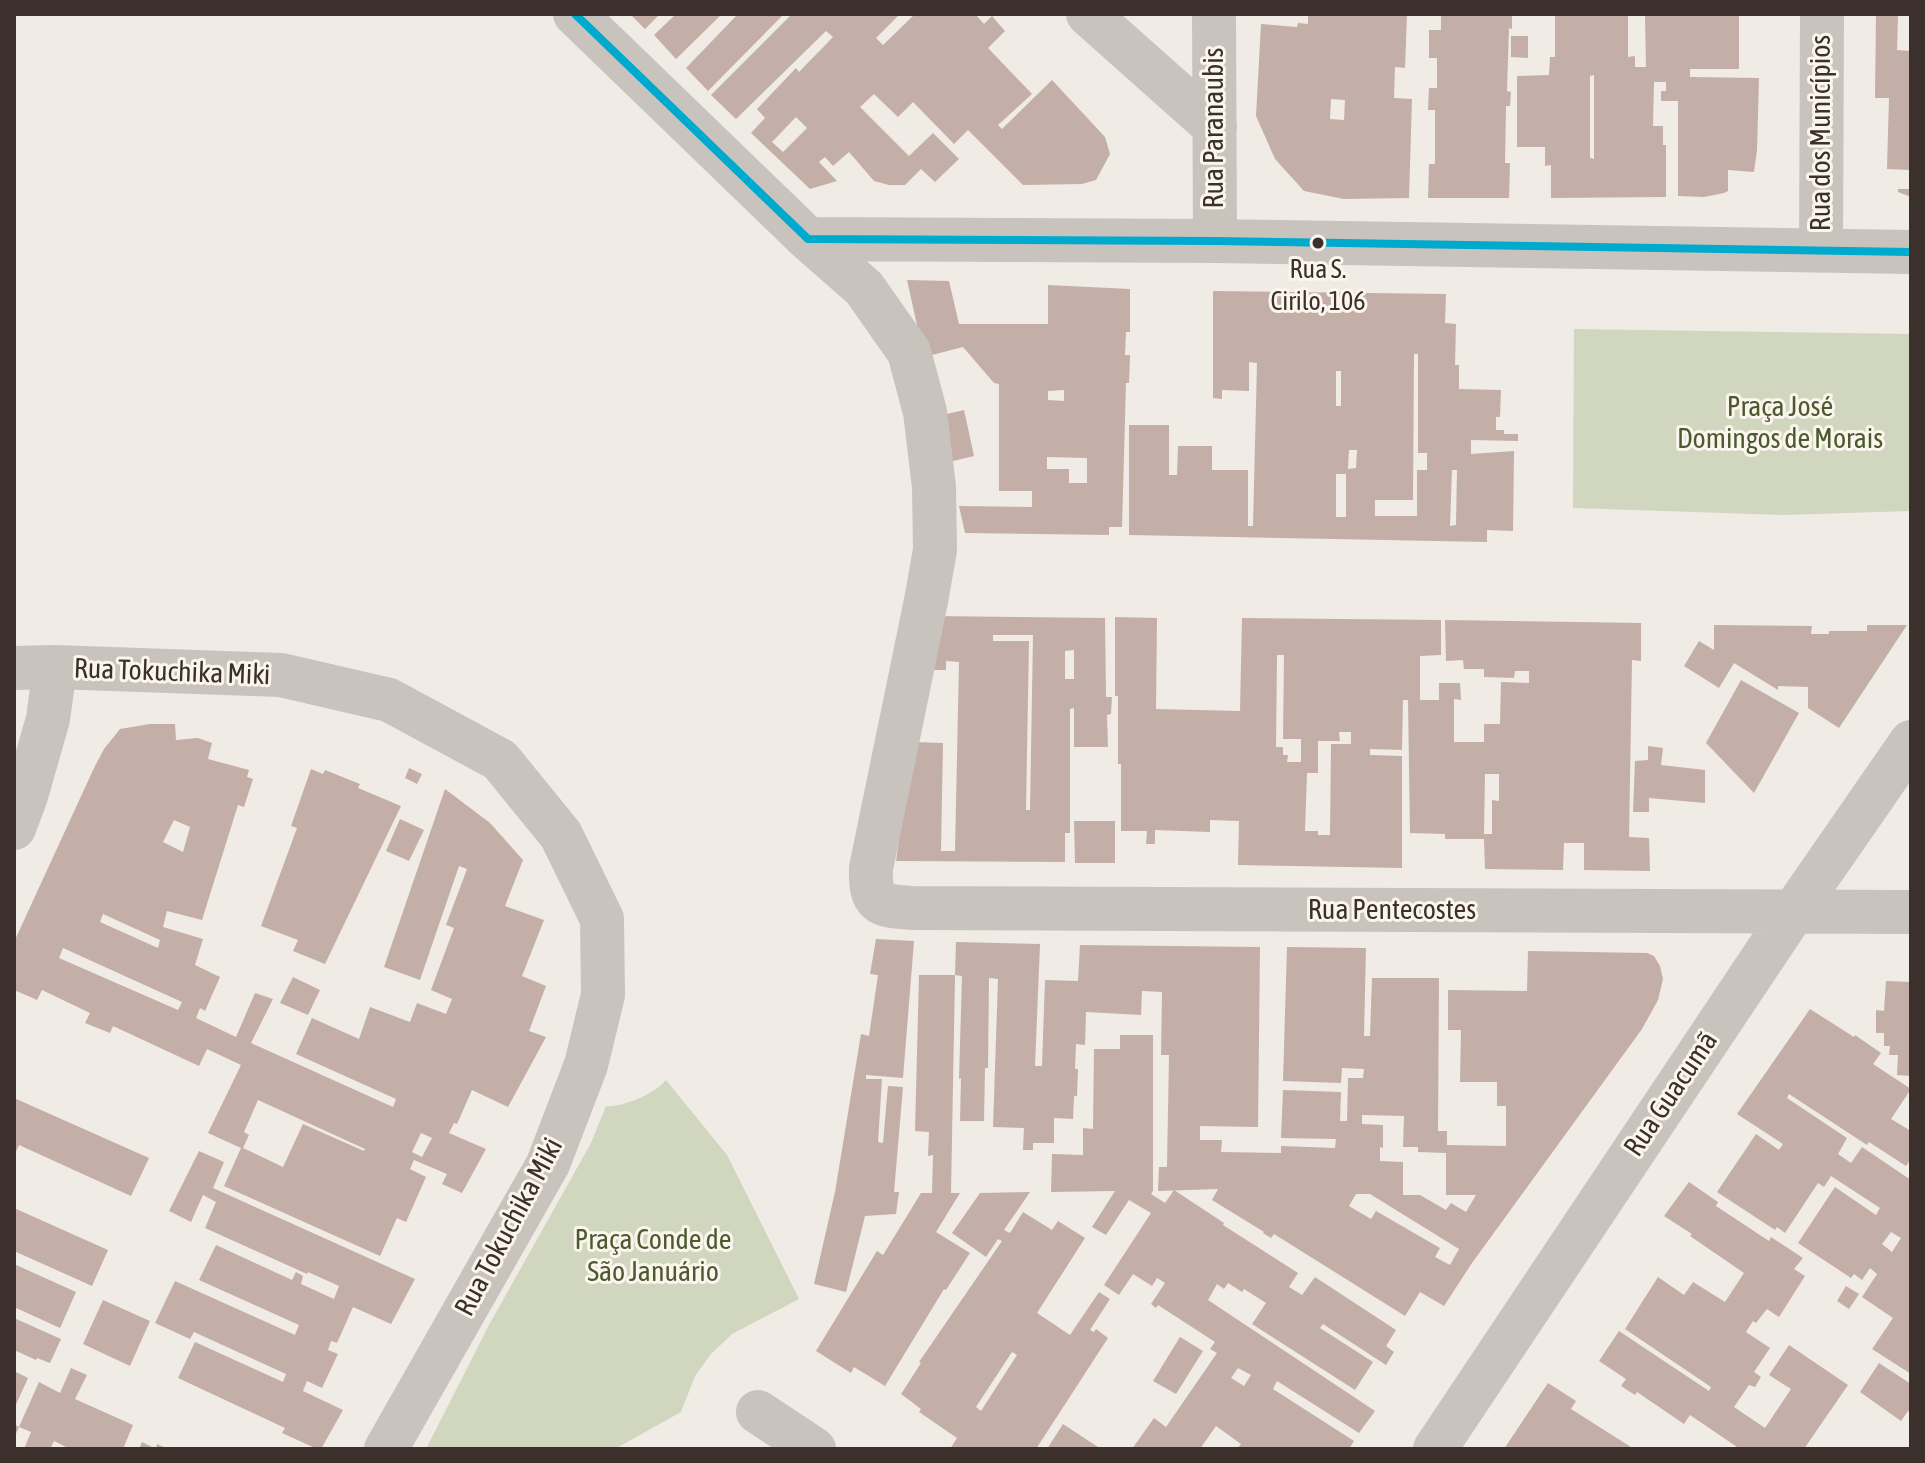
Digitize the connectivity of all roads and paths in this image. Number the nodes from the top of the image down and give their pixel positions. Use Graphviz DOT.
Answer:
graph roads {
  1 [pos="575,14"];
  2 [pos="1088,14"];
  3 [pos="1214,14"];
  4 [pos="1822,14"];
  5 [pos="1215,127"];
  6 [pos="808,239"];
  7 [pos="1215,241"];
  8 [pos="1821,251"];
  9 [pos="1911,252"];
  10 [pos="34,668"];
  11 [pos="1911,742"];
  12 [pos="14,828"];
  13 [pos="1794,911"];
  14 [pos="1911,912"];
  15 [pos="758,1412"];
  16 [pos="386,1449"];
  17 [pos="814,1449"];
  18 [pos="1435,1449"];
  1 -- 6 [label="street"];
  2 -- 5 [label="street"];
  3 -- 5 [label="street, Rua Paranaubis"];
  4 -- 8 [label="street, Rua dos Municípios"];
  5 -- 7 [label="street, Rua Paranaubis"];
  6 -- 7 [label="street"];
  6 -- 13 [label="street, Rua Pentecostes"];
  7 -- 8 [label="street"];
  8 -- 9 [label="street"];
  10 -- 12 [label="street"];
  10 -- 16 [label="street, Rua Tokuchika Miki"];
  11 -- 13 [label="street, Rua Guacumã"];
  13 -- 14 [label="street, Rua Pentecostes"];
  13 -- 18 [label="street, Rua Guacumã"];
  15 -- 17 [label="street"];
}
